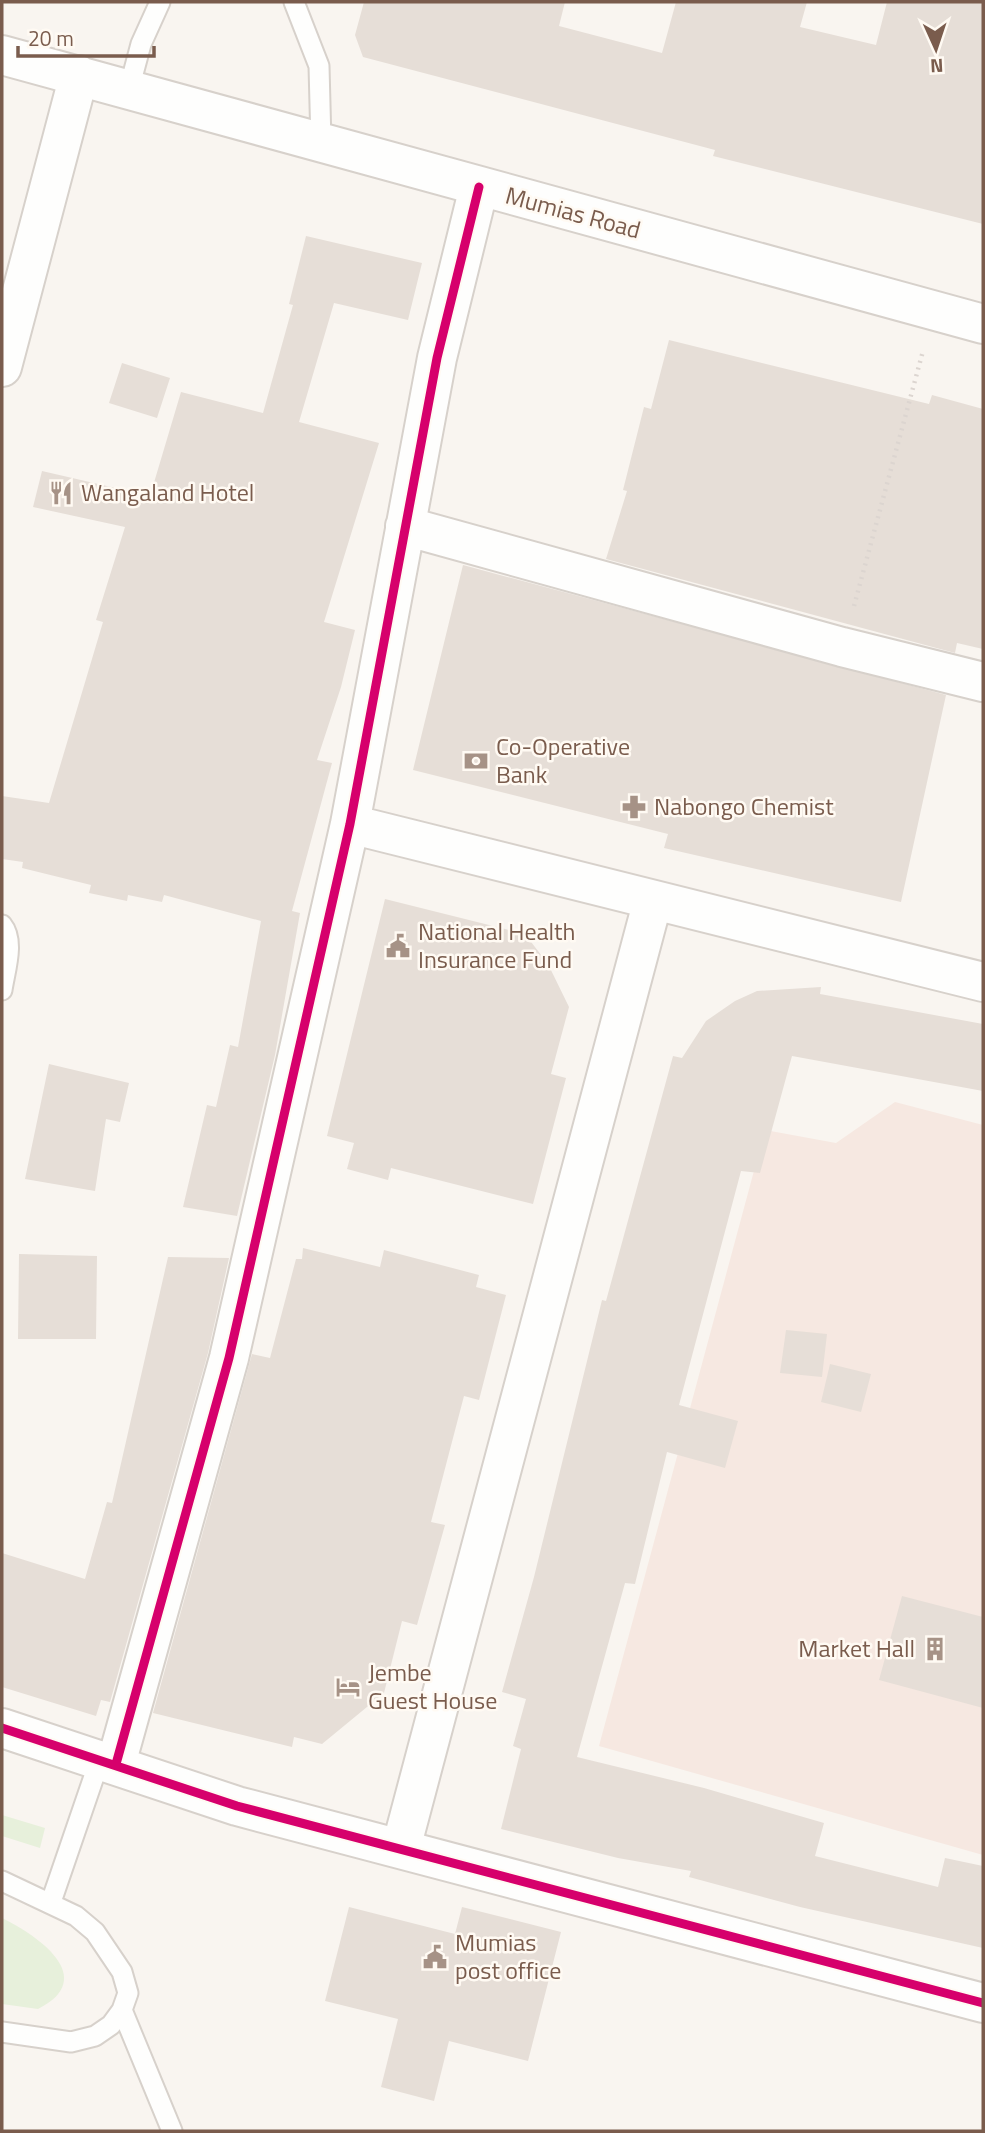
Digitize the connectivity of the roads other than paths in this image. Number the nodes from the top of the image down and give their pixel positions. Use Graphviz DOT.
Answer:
graph roads {
  1 [pos="160,2"];
  2 [pos="294,2"];
  3 [pos="2,55"];
  4 [pos="79,75"];
  5 [pos="128,89"];
  6 [pos="321,143"];
  7 [pos="479,187"];
  8 [pos="983,324"];
  9 [pos="2,367"];
  10 [pos="405,526"];
  11 [pos="983,682"];
  12 [pos="350,824"];
  13 [pos="653,900"];
  14 [pos="2,925"];
  15 [pos="983,982"];
  16 [pos="2,989"];
  17 [pos="2,1728"];
  18 [pos="108,1761"];
  19 [pos="401,1849"];
  20 [pos="2,1881"];
  21 [pos="51,1902"];
  22 [pos="983,2003"];
  23 [pos="122,2010"];
  24 [pos="2,2032"];
  25 [pos="172,2131"];
  1 -- 5 [label="lane"];
  2 -- 6 [label="lane"];
  3 -- 4 [label="street, Mumias Road"];
  4 -- 5 [label="street, Mumias Road"];
  4 -- 9 [label="street"];
  5 -- 6 [label="street, Mumias Road"];
  6 -- 7 [label="street, Mumias Road"];
  7 -- 8 [label="street, Mumias Road"];
  7 -- 10 [label="street"];
  10 -- 11 [label="street"];
  10 -- 12 [label="street"];
  12 -- 13 [label="street"];
  12 -- 18 [label="street"];
  13 -- 15 [label="street"];
  13 -- 19 [label="street"];
  14 -- 16 [label="lane"];
  17 -- 18 [label="street"];
  18 -- 19 [label="street"];
  18 -- 21 [label="lane"];
  19 -- 22 [label="street"];
  20 -- 21 [label="lane"];
  21 -- 23 [label="lane"];
  23 -- 24 [label="lane"];
  23 -- 25 [label="lane"];
}
